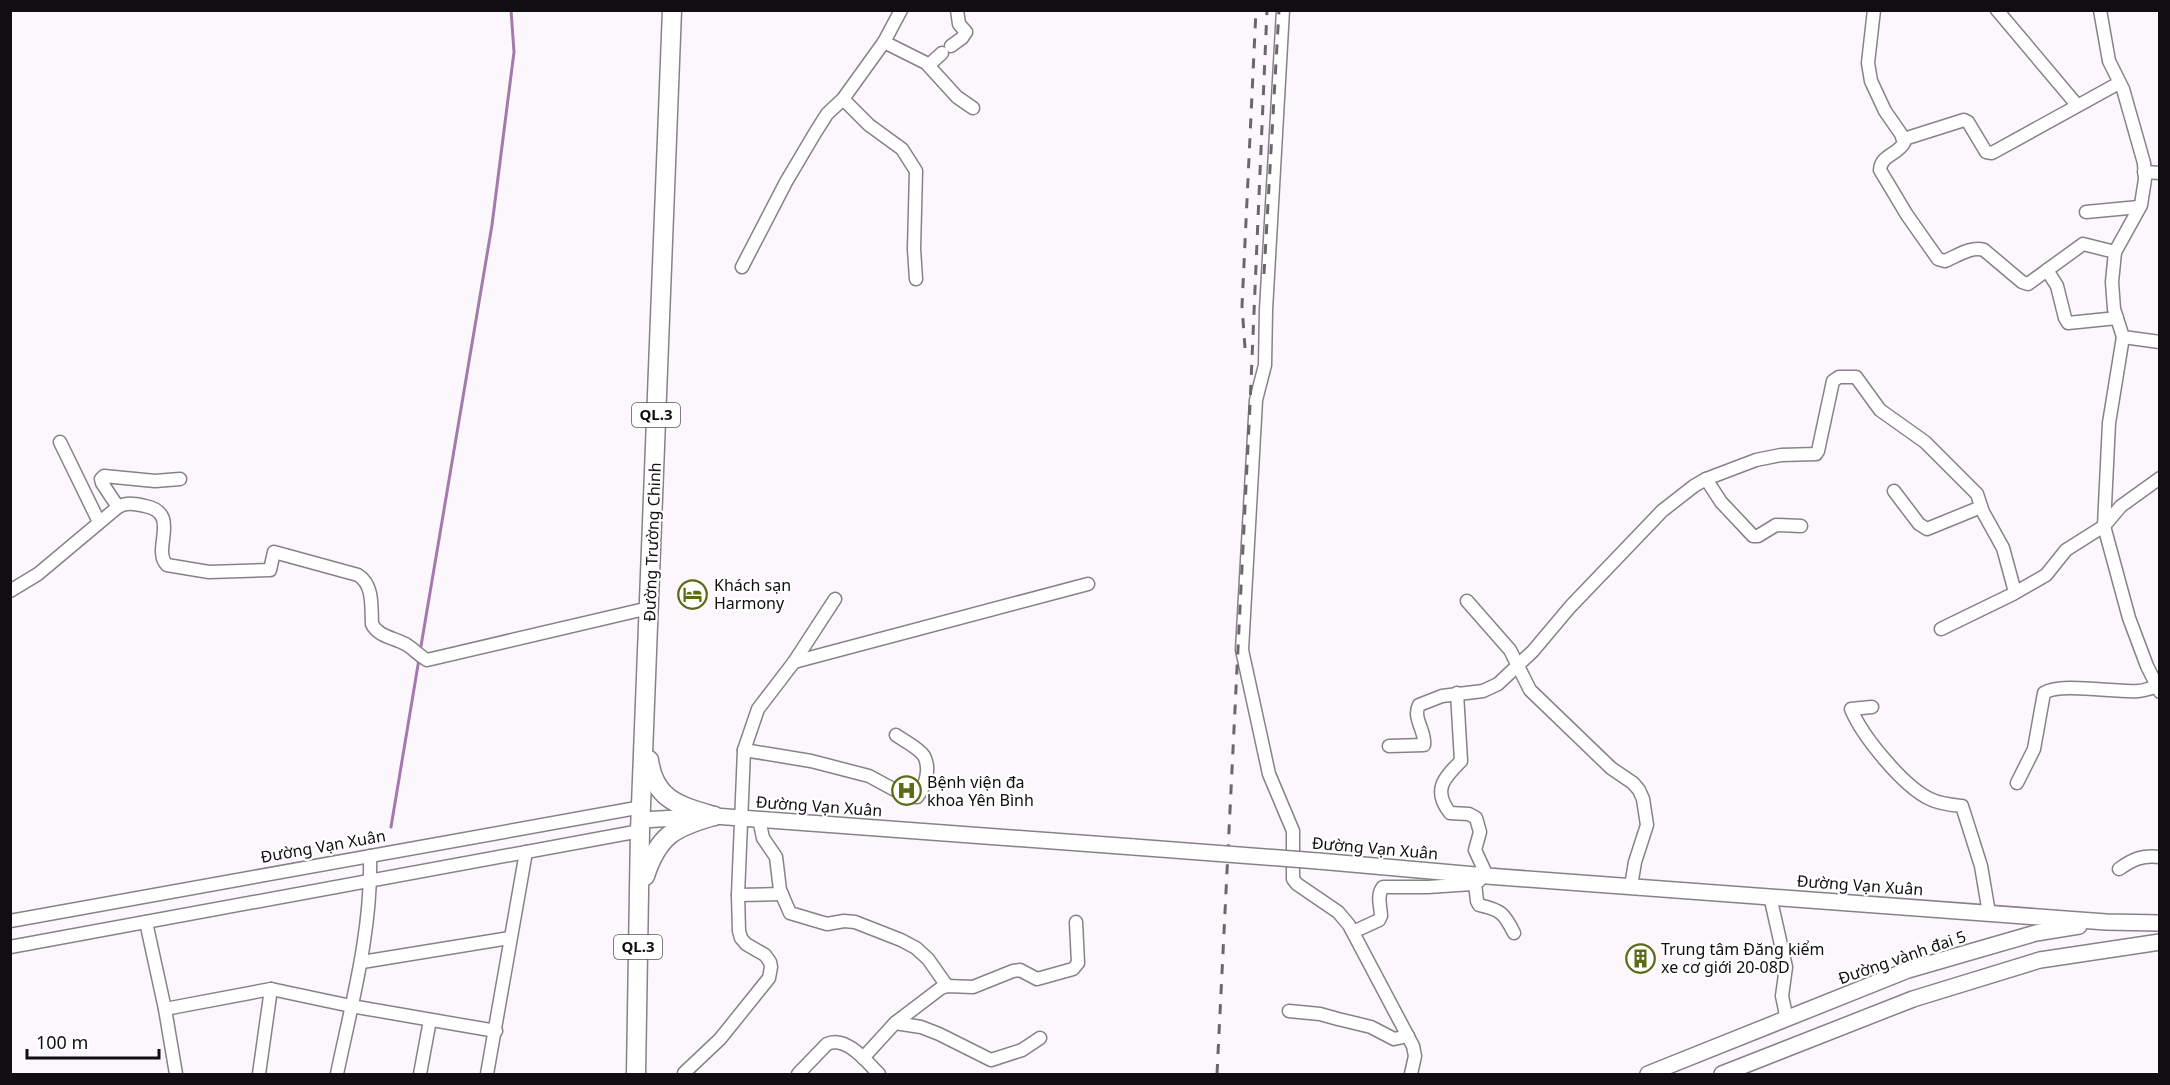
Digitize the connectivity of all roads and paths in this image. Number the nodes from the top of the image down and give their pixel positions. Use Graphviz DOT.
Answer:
graph roads {
  1 [pos="672,10"];
  2 [pos="901,10"];
  3 [pos="957,10"];
  4 [pos="1283,10"];
  5 [pos="1874,10"];
  6 [pos="1997,10"];
  7 [pos="2100,10"];
  8 [pos="884,42"];
  9 [pos="929,65"];
  10 [pos="2120,83"];
  11 [pos="843,99"];
  12 [pos="2077,105"];
  13 [pos="973,108"];
  14 [pos="1904,138"];
  15 [pos="2144,172"];
  16 [pos="2160,173"];
  17 [pos="2139,207"];
  18 [pos="2085,212"];
  19 [pos="2115,252"];
  20 [pos="742,267"];
  21 [pos="2048,270"];
  22 [pos="916,279"];
  23 [pos="2117,318"];
  24 [pos="2123,337"];
  25 [pos="2160,342"];
  26 [pos="60,442"];
  27 [pos="2160,478"];
  28 [pos="180,479"];
  29 [pos="1706,479"];
  30 [pos="1894,491"];
  31 [pos="117,507"];
  32 [pos="1981,507"];
  33 [pos="99,522"];
  34 [pos="1801,525"];
  35 [pos="2104,526"];
  36 [pos="1088,584"];
  37 [pos="10,591"];
  38 [pos="2015,592"];
  39 [pos="836,599"];
  40 [pos="1467,601"];
  41 [pos="649,608"];
  42 [pos="1941,629"];
  43 [pos="794,662"];
  44 [pos="1518,666"];
  45 [pos="2158,690"];
  46 [pos="1457,693"];
  47 [pos="1872,707"];
  48 [pos="646,727"];
  49 [pos="896,735"];
  50 [pos="1389,746"];
  51 [pos="744,750"];
  52 [pos="2018,783"];
  53 [pos="714,816"];
  54 [pos="740,818"];
  55 [pos="641,819"];
  56 [pos="759,819"];
  57 [pos="526,852"];
  58 [pos="370,856"];
  59 [pos="2160,857"];
  60 [pos="2119,869"];
  61 [pos="1480,879"];
  62 [pos="370,880"];
  63 [pos="1631,886"];
  64 [pos="639,892"];
  65 [pos="782,894"];
  66 [pos="738,895"];
  67 [pos="1770,896"];
  68 [pos="1989,913"];
  69 [pos="2160,917"];
  70 [pos="10,921"];
  71 [pos="146,922"];
  72 [pos="1076,922"];
  73 [pos="2106,922"];
  74 [pos="2160,923"];
  75 [pos="1353,932"];
  76 [pos="1514,933"];
  77 [pos="510,938"];
  78 [pos="2160,942"];
  79 [pos="10,947"];
  80 [pos="362,962"];
  81 [pos="947,986"];
  82 [pos="271,989"];
  83 [pos="351,1006"];
  84 [pos="165,1009"];
  85 [pos="1289,1011"];
  86 [pos="1786,1015"];
  87 [pos="430,1020"];
  88 [pos="895,1023"];
  89 [pos="495,1031"];
  90 [pos="1408,1036"];
  91 [pos="1040,1038"];
  92 [pos="863,1058"];
  93 [pos="684,1073"];
  94 [pos="176,1074"];
  95 [pos="259,1074"];
  96 [pos="337,1074"];
  97 [pos="420,1074"];
  98 [pos="488,1074"];
  99 [pos="636,1074"];
  100 [pos="798,1074"];
  101 [pos="879,1074"];
  102 [pos="1412,1074"];
  103 [pos="1648,1074"];
  104 [pos="1722,1074"];
  1 -- 41 [label="highway, Đường Trường Chinh / QL.3"];
  2 -- 8 [label="street"];
  3 -- 9 [label="street"];
  4 -- 75 [label="street"];
  5 -- 14 [label="street"];
  6 -- 12 [label="street"];
  7 -- 10 [label="street"];
  8 -- 9 [label="street"];
  8 -- 11 [label="street"];
  9 -- 13 [label="street"];
  10 -- 12 [label="street"];
  10 -- 15 [label="street"];
  11 -- 20 [label="street"];
  11 -- 22 [label="street"];
  12 -- 14 [label="street"];
  14 -- 21 [label="street"];
  15 -- 16 [label="street"];
  15 -- 17 [label="street"];
  17 -- 18 [label="street"];
  17 -- 19 [label="street"];
  19 -- 21 [label="street"];
  19 -- 23 [label="street"];
  21 -- 23 [label="street"];
  23 -- 24 [label="street"];
  24 -- 25 [label="street"];
  24 -- 35 [label="street"];
  26 -- 33 [label="street"];
  27 -- 35 [label="street"];
  28 -- 31 [label="street"];
  29 -- 32 [label="street"];
  29 -- 34 [label="street"];
  29 -- 44 [label="street"];
  30 -- 32 [label="street"];
  31 -- 33 [label="street"];
  31 -- 41 [label="street"];
  32 -- 38 [label="street"];
  33 -- 37 [label="street"];
  35 -- 38 [label="street"];
  35 -- 45 [label="street"];
  36 -- 43 [label="street"];
  38 -- 42 [label="street"];
  39 -- 43 [label="street"];
  40 -- 44 [label="street"];
  41 -- 48 [label="highway, Đường Trường Chinh / QL.3"];
  43 -- 51 [label="street"];
  44 -- 46 [label="street"];
  44 -- 63 [label="street"];
  45 -- 52 [label="street"];
  46 -- 50 [label="street"];
  46 -- 61 [label="street"];
  47 -- 68 [label="street"];
  48 -- 53 [label="highway"];
  48 -- 55 [label="highway, Đường Trường Chinh / QL.3"];
  49 -- 51 [label="street"];
  51 -- 54 [label="street"];
  53 -- 54 [label="main road, Đường Vạn Xuân"];
  53 -- 55 [label="main road, Đường Vạn Xuân"];
  53 -- 64 [label="highway"];
  54 -- 56 [label="main road, Đường Vạn Xuân"];
  54 -- 66 [label="street"];
  55 -- 57 [label="street, Đường Vạn Xuân"];
  55 -- 58 [label="street, Đường Vạn Xuân"];
  55 -- 64 [label="highway, Đường Trường Chinh / QL.3"];
  56 -- 61 [label="main road, Đường Vạn Xuân, bridge"];
  56 -- 65 [label="street"];
  57 -- 62 [label="street, Đường Vạn Xuân"];
  57 -- 77 [label="street"];
  58 -- 62 [label="street"];
  58 -- 70 [label="street, Đường Vạn Xuân"];
  59 -- 60 [label="street"];
  61 -- 63 [label="main road, Đường Vạn Xuân"];
  61 -- 75 [label="street"];
  61 -- 76 [label="street"];
  62 -- 71 [label="street, Đường Vạn Xuân"];
  62 -- 80 [label="street"];
  63 -- 67 [label="main road, Đường Vạn Xuân"];
  64 -- 99 [label="highway, Đường Trường Chinh / QL.3"];
  65 -- 66 [label="street"];
  65 -- 81 [label="street"];
  66 -- 93 [label="street"];
  67 -- 68 [label="main road, Đường Vạn Xuân"];
  67 -- 86 [label="street"];
  68 -- 73 [label="main road, Đường Vạn Xuân"];
  69 -- 73 [label="main road, Đường Vạn Xuân"];
  71 -- 79 [label="street, Đường Vạn Xuân"];
  71 -- 84 [label="street"];
  72 -- 81 [label="street"];
  73 -- 74 [label="main road, Đường Vạn Xuân"];
  73 -- 103 [label="main road, Đường vành đai 5"];
  75 -- 90 [label="street"];
  77 -- 80 [label="street"];
  77 -- 89 [label="street"];
  78 -- 104 [label="main road"];
  80 -- 83 [label="street"];
  81 -- 88 [label="street"];
  82 -- 83 [label="street"];
  82 -- 84 [label="street"];
  82 -- 95 [label="street"];
  83 -- 87 [label="street"];
  83 -- 96 [label="street"];
  84 -- 94 [label="street"];
  85 -- 90 [label="street"];
  87 -- 89 [label="street"];
  87 -- 97 [label="street"];
  88 -- 91 [label="street"];
  88 -- 92 [label="street"];
  89 -- 98 [label="street"];
  90 -- 102 [label="street"];
  92 -- 100 [label="street"];
  92 -- 101 [label="street"];
}
